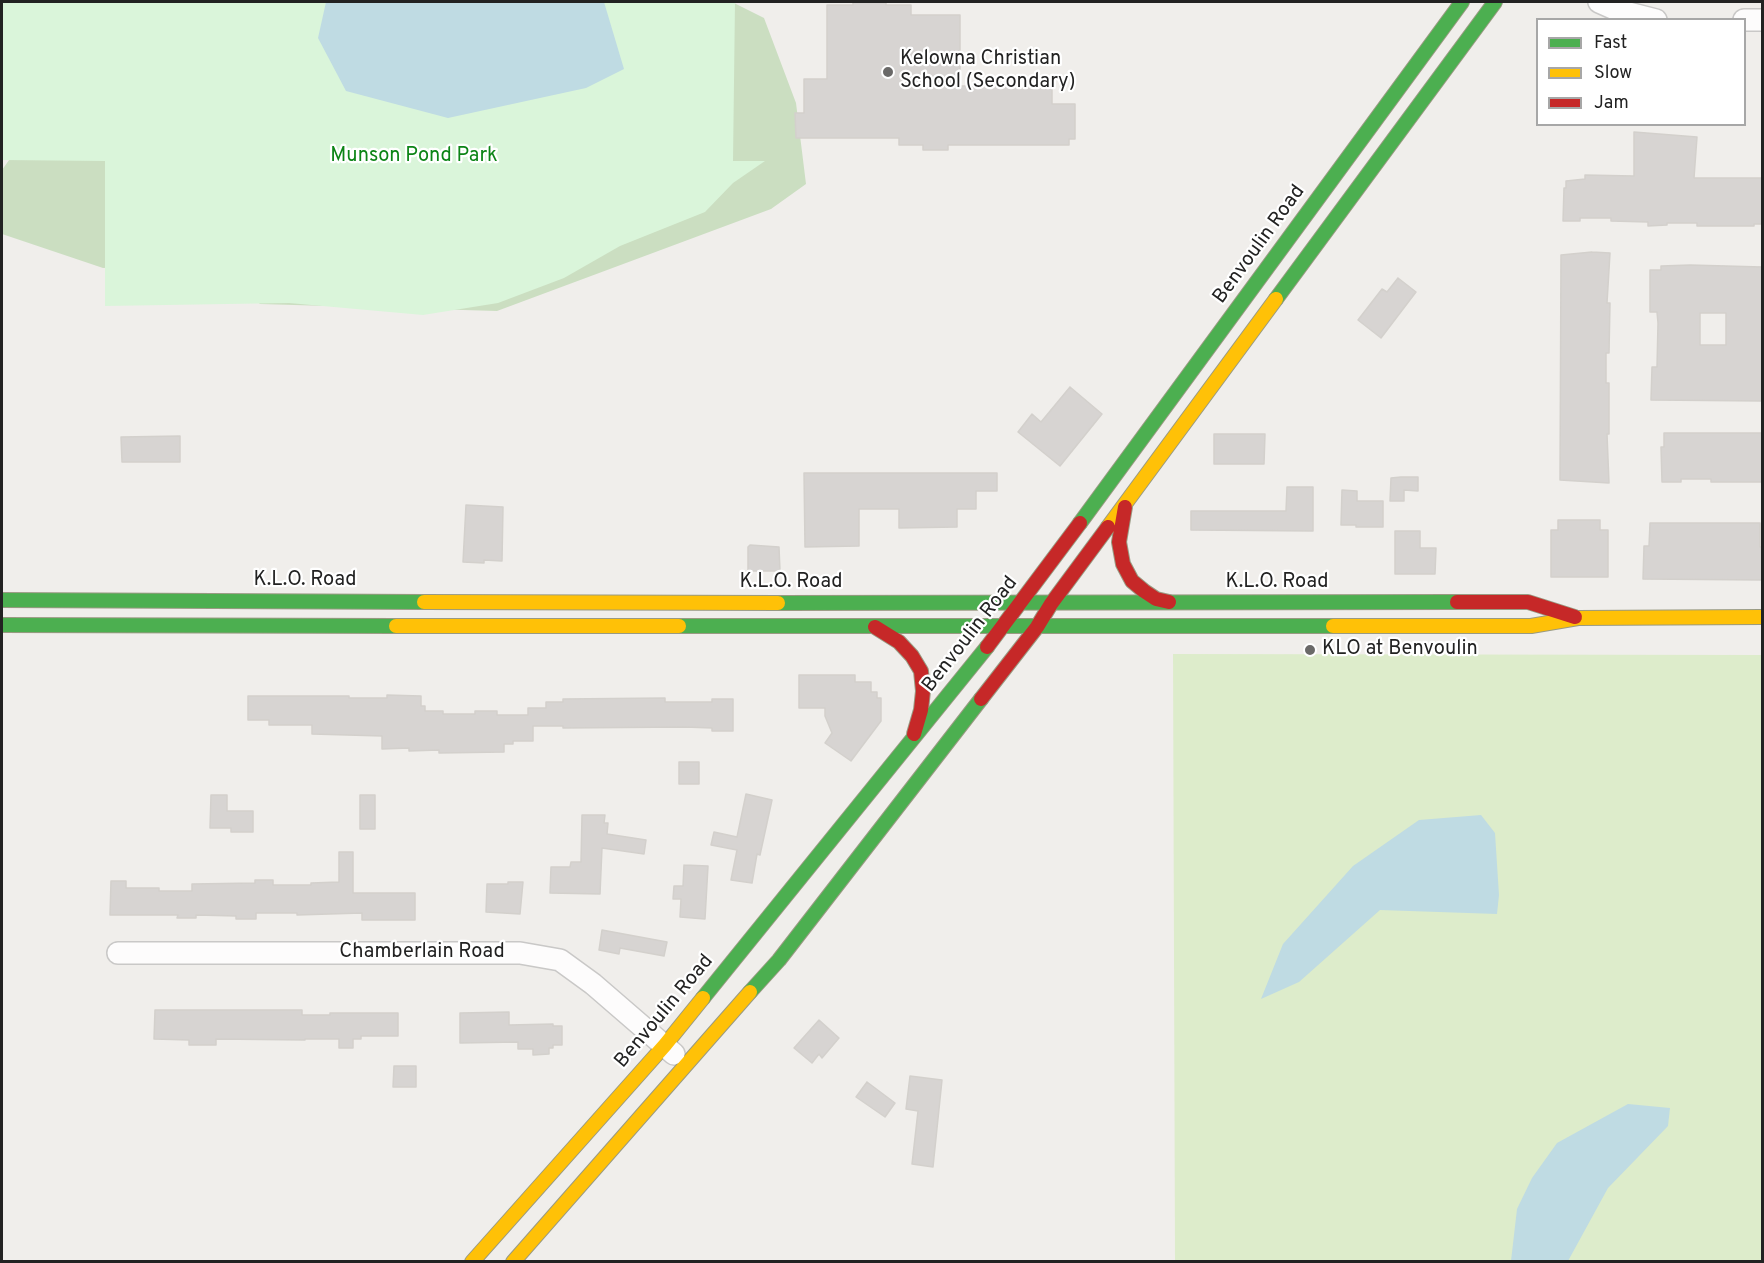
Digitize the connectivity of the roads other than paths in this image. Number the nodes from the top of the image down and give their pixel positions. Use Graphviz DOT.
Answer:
graph roads {
  1 [pos="1462,2"];
  2 [pos="1495,2"];
  3 [pos="1599,2"];
  4 [pos="1648,18"];
  5 [pos="1746,20"];
  6 [pos="1762,20"];
  7 [pos="1126,502"];
  8 [pos="2,600"];
  9 [pos="1051,603"];
  10 [pos="1175,603"];
  11 [pos="1021,604"];
  12 [pos="1762,617"];
  13 [pos="1578,618"];
  14 [pos="2,625"];
  15 [pos="875,627"];
  16 [pos="1003,627"];
  17 [pos="1036,627"];
  18 [pos="912,740"];
  19 [pos="118,953"];
  20 [pos="664,1046"];
  21 [pos="686,1065"];
  22 [pos="471,1262"];
  23 [pos="513,1262"];
  1 -- 11 [label="main road, Benvoulin Road"];
  2 -- 7 [label="main road"];
  3 -- 4 [label="street"];
  5 -- 6 [label="street"];
  7 -- 9 [label="main road"];
  7 -- 10 [label="main road"];
  8 -- 11 [label="main road, K.L.O. Road"];
  9 -- 10 [label="main road, K.L.O. Road"];
  9 -- 11 [label="main road, K.L.O. Road"];
  9 -- 17 [label="main road"];
  10 -- 13 [label="main road, K.L.O. Road"];
  11 -- 16 [label="main road, Benvoulin Road"];
  12 -- 13 [label="main road, K.L.O. Road"];
  13 -- 17 [label="main road, K.L.O. Road"];
  14 -- 15 [label="main road, K.L.O. Road"];
  15 -- 16 [label="main road, K.L.O. Road"];
  15 -- 18 [label="main road"];
  16 -- 17 [label="main road, K.L.O. Road"];
  16 -- 18 [label="main road, Benvoulin Road"];
  17 -- 21 [label="main road"];
  18 -- 20 [label="main road, Benvoulin Road"];
  19 -- 20 [label="street, Chamberlain Road"];
  20 -- 21 [label="street, Chamberlain Road"];
  20 -- 22 [label="main road, Benvoulin Road"];
  21 -- 23 [label="main road"];
}
